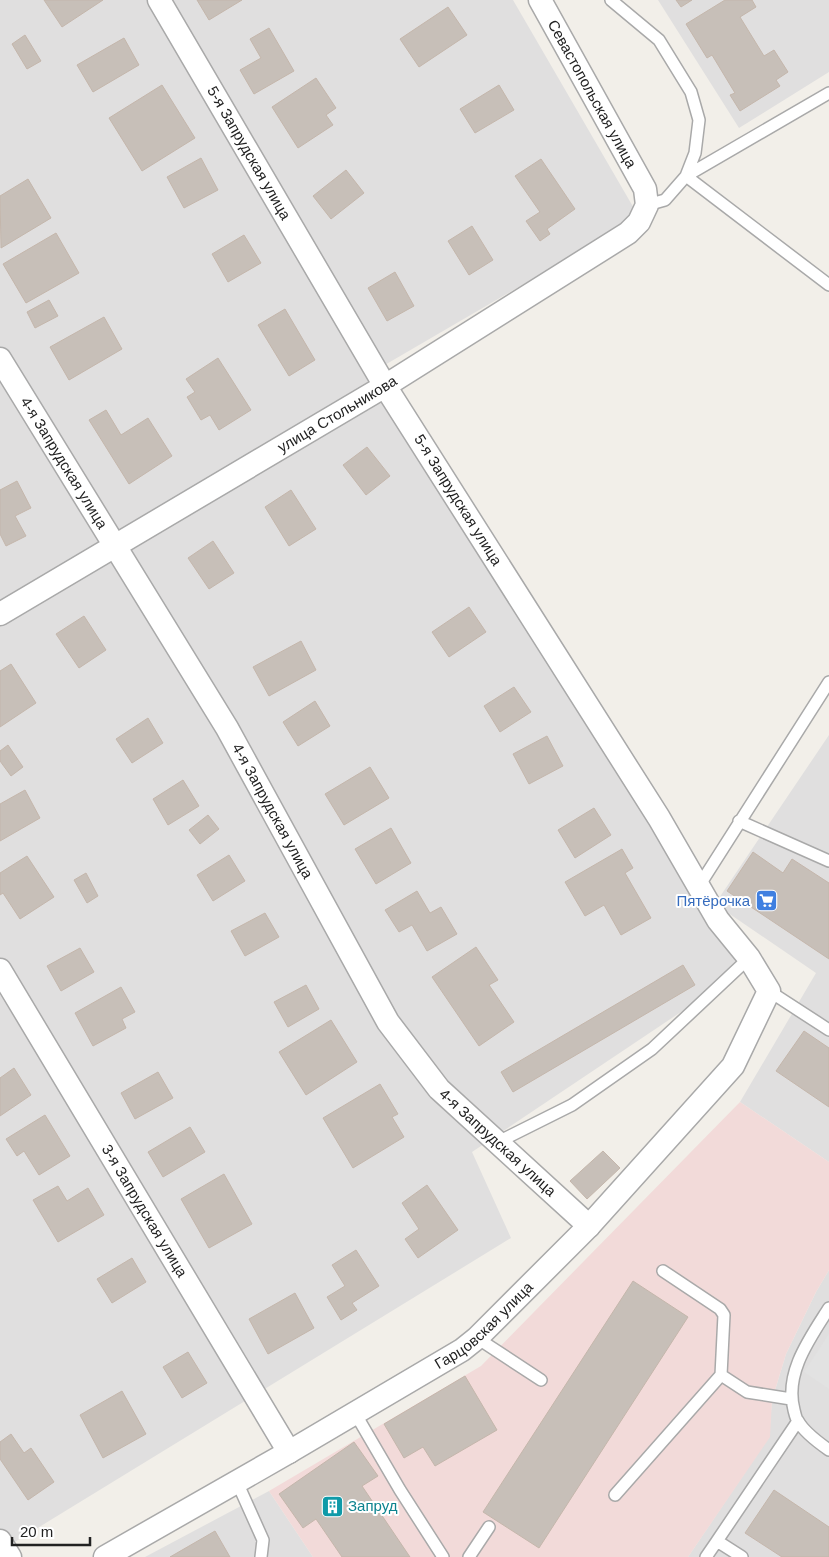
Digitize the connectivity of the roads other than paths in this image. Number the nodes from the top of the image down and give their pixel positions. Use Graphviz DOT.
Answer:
graph roads {
  1 [pos="159,0"];
  2 [pos="611,0"];
  3 [pos="545,2"];
  4 [pos="829,92"];
  5 [pos="686,176"];
  6 [pos="646,197"];
  7 [pos="829,285"];
  8 [pos="0,359"];
  9 [pos="386,386"];
  10 [pos="115,547"];
  11 [pos="0,614"];
  12 [pos="829,682"];
  13 [pos="739,821"];
  14 [pos="829,861"];
  15 [pos="698,886"];
  16 [pos="749,958"];
  17 [pos="0,970"];
  18 [pos="770,991"];
  19 [pos="829,1030"];
  20 [pos="498,1142"];
  21 [pos="589,1226"];
  22 [pos="663,1271"];
  23 [pos="829,1308"];
  24 [pos="476,1338"];
  25 [pos="721,1375"];
  26 [pos="541,1380"];
  27 [pos="791,1399"];
  28 [pos="355,1413"];
  29 [pos="798,1421"];
  30 [pos="829,1450"];
  31 [pos="290,1452"];
  32 [pos="237,1482"];
  33 [pos="614,1495"];
  34 [pos="489,1527"];
  35 [pos="0,1541"];
  36 [pos="717,1541"];
  37 [pos="10,1557"];
  38 [pos="106,1557"];
  39 [pos="260,1557"];
  40 [pos="443,1557"];
  41 [pos="469,1557"];
  42 [pos="706,1557"];
  43 [pos="742,1557"];
  1 -- 9 [label="street, 5-я Запрудская улица"];
  2 -- 5 [label="lane"];
  3 -- 6 [label="street, Севастопольская улица"];
  4 -- 5 [label="lane"];
  5 -- 6 [label="lane"];
  5 -- 7 [label="lane"];
  6 -- 9 [label="street, улица Стольникова"];
  8 -- 10 [label="street, 4-я Запрудская улица"];
  9 -- 10 [label="street, улица Стольникова"];
  9 -- 15 [label="street, 5-я Запрудская улица"];
  10 -- 11 [label="street, улица Стольникова"];
  10 -- 20 [label="street, 4-я Запрудская улица"];
  12 -- 13 [label="lane"];
  13 -- 14 [label="lane"];
  13 -- 15 [label="lane"];
  15 -- 16 [label="street, 5-я Запрудская улица"];
  16 -- 18 [label="street, 5-я Запрудская улица"];
  16 -- 20 [label="lane"];
  17 -- 31 [label="street, 3-я Запрудская улица"];
  18 -- 19 [label="lane"];
  18 -- 21 [label="street, Гарцовская улица"];
  20 -- 21 [label="street, 4-я Запрудская улица"];
  21 -- 24 [label="street, Гарцовская улица"];
  22 -- 25 [label="lane"];
  23 -- 27 [label="lane"];
  24 -- 26 [label="lane"];
  24 -- 28 [label="street, Гарцовская улица"];
  25 -- 27 [label="lane"];
  25 -- 33 [label="lane"];
  27 -- 29 [label="lane"];
  28 -- 31 [label="street, Гарцовская улица"];
  28 -- 40 [label="lane"];
  29 -- 30 [label="lane"];
  29 -- 36 [label="lane"];
  31 -- 32 [label="street, Гарцовская улица"];
  32 -- 38 [label="street, Гарцовская улица"];
  32 -- 39 [label="lane"];
  34 -- 41 [label="lane"];
  35 -- 37 [label="street"];
  36 -- 42 [label="lane"];
  36 -- 43 [label="lane"];
}
